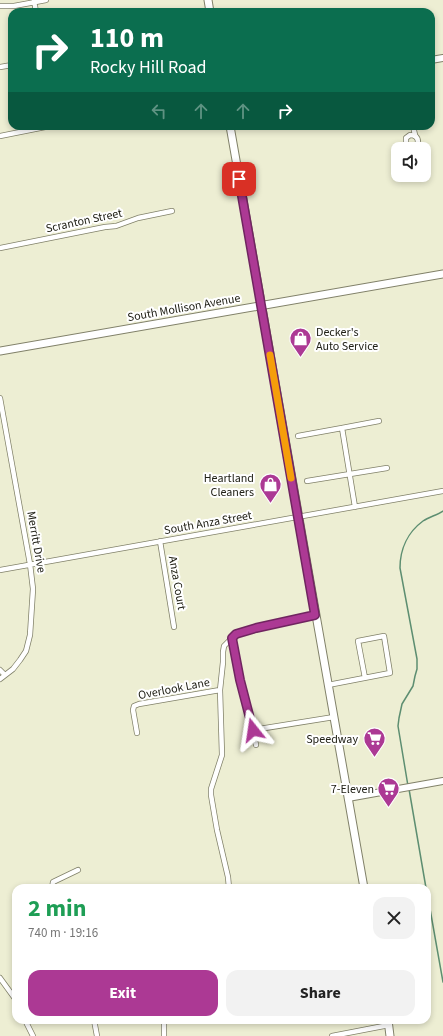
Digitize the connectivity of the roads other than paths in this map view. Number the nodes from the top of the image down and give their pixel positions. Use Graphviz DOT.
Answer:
graph roads {
  1 [pos="46,0"];
  2 [pos="34,1"];
  3 [pos="0,6"];
  4 [pos="30,130"];
  5 [pos="231,130"];
  6 [pos="414,130"];
  7 [pos="0,136"];
  8 [pos="415,136"];
  9 [pos="406,142"];
  10 [pos="418,142"];
  11 [pos="172,211"];
  12 [pos="0,248"];
  13 [pos="443,274"];
  14 [pos="261,305"];
  15 [pos="0,351"];
  16 [pos="0,398"];
  17 [pos="379,421"];
  18 [pos="342,428"];
  19 [pos="298,436"];
  20 [pos="387,468"];
  21 [pos="350,474"];
  22 [pos="307,481"];
  23 [pos="443,491"];
  24 [pos="355,507"];
  25 [pos="298,517"];
  26 [pos="160,541"];
  27 [pos="30,564"];
  28 [pos="0,570"];
  29 [pos="315,615"];
  30 [pos="174,627"];
  31 [pos="232,638"];
  32 [pos="0,670"];
  33 [pos="6,675"];
  34 [pos="365,678"];
  35 [pos="0,679"];
  36 [pos="328,685"];
  37 [pos="220,690"];
  38 [pos="334,717"];
  39 [pos="253,730"];
  40 [pos="137,733"];
  41 [pos="256,745"];
  42 [pos="443,781"];
  43 [pos="348,798"];
  44 [pos="78,870"];
  45 [pos="53,884"];
  46 [pos="229,884"];
  47 [pos="363,884"];
  48 [pos="0,978"];
  49 [pos="12,994"];
  50 [pos="27,1024"];
  51 [pos="95,1024"];
  52 [pos="164,1024"];
  53 [pos="380,1024"];
  54 [pos="388,1024"];
  55 [pos="33,1036"];
  56 [pos="97,1036"];
  57 [pos="164,1036"];
  58 [pos="332,1036"];
  59 [pos="390,1036"];
  1 -- 2 [label="street"];
  2 -- 3 [label="street"];
  4 -- 7 [label="street"];
  5 -- 14 [label="main road"];
  6 -- 8 [label="street"];
  8 -- 9 [label="street"];
  8 -- 10 [label="street"];
  11 -- 12 [label="street, Scranton Street"];
  13 -- 14 [label="main road, South Mollison Avenue"];
  14 -- 15 [label="main road, South Mollison Avenue"];
  14 -- 25 [label="main road"];
  16 -- 27 [label="street, Merritt Drive"];
  17 -- 18 [label="street"];
  18 -- 19 [label="street"];
  18 -- 21 [label="street"];
  20 -- 21 [label="street"];
  21 -- 22 [label="street"];
  21 -- 24 [label="street"];
  23 -- 24 [label="street, South Anza Street"];
  24 -- 25 [label="street, South Anza Street"];
  25 -- 26 [label="street, South Anza Street"];
  25 -- 29 [label="main road"];
  26 -- 27 [label="street, South Anza Street"];
  26 -- 30 [label="street, Anza Court"];
  27 -- 28 [label="street, South Anza Street"];
  27 -- 33 [label="street, Merritt Drive"];
  29 -- 31 [label="street"];
  29 -- 36 [label="main road"];
  31 -- 37 [label="street"];
  31 -- 39 [label="street"];
  32 -- 33 [label="street"];
  33 -- 35 [label="street, Merritt Drive"];
  34 -- 34 [label="street"];
  34 -- 36 [label="street"];
  36 -- 38 [label="main road"];
  37 -- 40 [label="street, Overlook Lane"];
  37 -- 46 [label="street"];
  38 -- 39 [label="street"];
  38 -- 43 [label="main road"];
  39 -- 41 [label="street"];
  42 -- 43 [label="street"];
  43 -- 47 [label="main road"];
  44 -- 45 [label="street"];
  48 -- 49 [label="street"];
  50 -- 55 [label="street"];
  51 -- 56 [label="street"];
  52 -- 57 [label="street"];
  53 -- 58 [label="street"];
  54 -- 59 [label="main road"];
}
